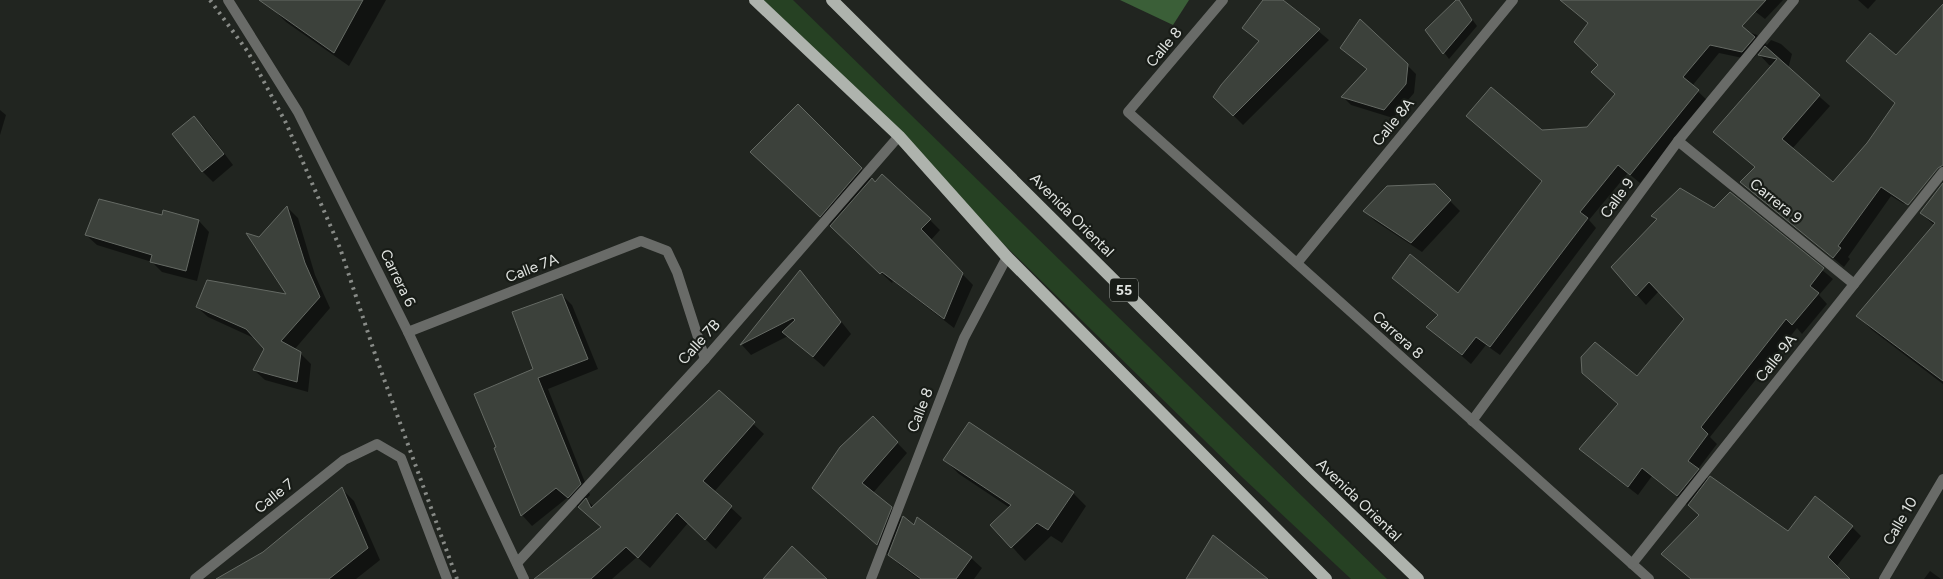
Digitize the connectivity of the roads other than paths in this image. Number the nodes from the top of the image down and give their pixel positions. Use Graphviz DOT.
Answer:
graph roads {
  1 [pos="228,0"];
  2 [pos="755,0"];
  3 [pos="832,0"];
  4 [pos="1223,0"];
  5 [pos="1513,0"];
  6 [pos="1794,0"];
  7 [pos="1128,112"];
  8 [pos="899,136"];
  9 [pos="1678,141"];
  10 [pos="1943,172"];
  11 [pos="1007,257"];
  12 [pos="1296,263"];
  13 [pos="1854,284"];
  14 [pos="408,332"];
  15 [pos="705,359"];
  16 [pos="1472,421"];
  17 [pos="1942,483"];
  18 [pos="517,563"];
  19 [pos="1632,564"];
  20 [pos="195,579"];
  21 [pos="447,579"];
  22 [pos="524,579"];
  23 [pos="871,579"];
  24 [pos="1326,579"];
  25 [pos="1418,579"];
  26 [pos="1649,579"];
  27 [pos="1884,579"];
  1 -- 14 [label="street, Carrera 6"];
  2 -- 8 [label="main road"];
  3 -- 25 [label="main road, Avenida Oriental / 55"];
  4 -- 7 [label="street, Calle 8"];
  5 -- 12 [label="street, Calle 8A"];
  6 -- 9 [label="street, Calle 9"];
  7 -- 12 [label="street, Carrera 8"];
  8 -- 11 [label="main road"];
  8 -- 15 [label="street, Calle 7B"];
  9 -- 13 [label="street, Carrera 9"];
  9 -- 16 [label="street, Calle 9"];
  10 -- 13 [label="street, Calle 9A"];
  11 -- 23 [label="street, Calle 8"];
  11 -- 24 [label="main road"];
  12 -- 16 [label="street, Carrera 8"];
  13 -- 19 [label="street, Calle 9A"];
  14 -- 15 [label="street, Calle 7A"];
  14 -- 18 [label="street, Carrera 6"];
  15 -- 18 [label="street, Calle 7B"];
  16 -- 19 [label="street, Carrera 8"];
  17 -- 27 [label="street, Calle 10"];
  18 -- 22 [label="street, Carrera 6"];
  19 -- 26 [label="street, Carrera 8"];
  20 -- 21 [label="street, Calle 7"];
}
